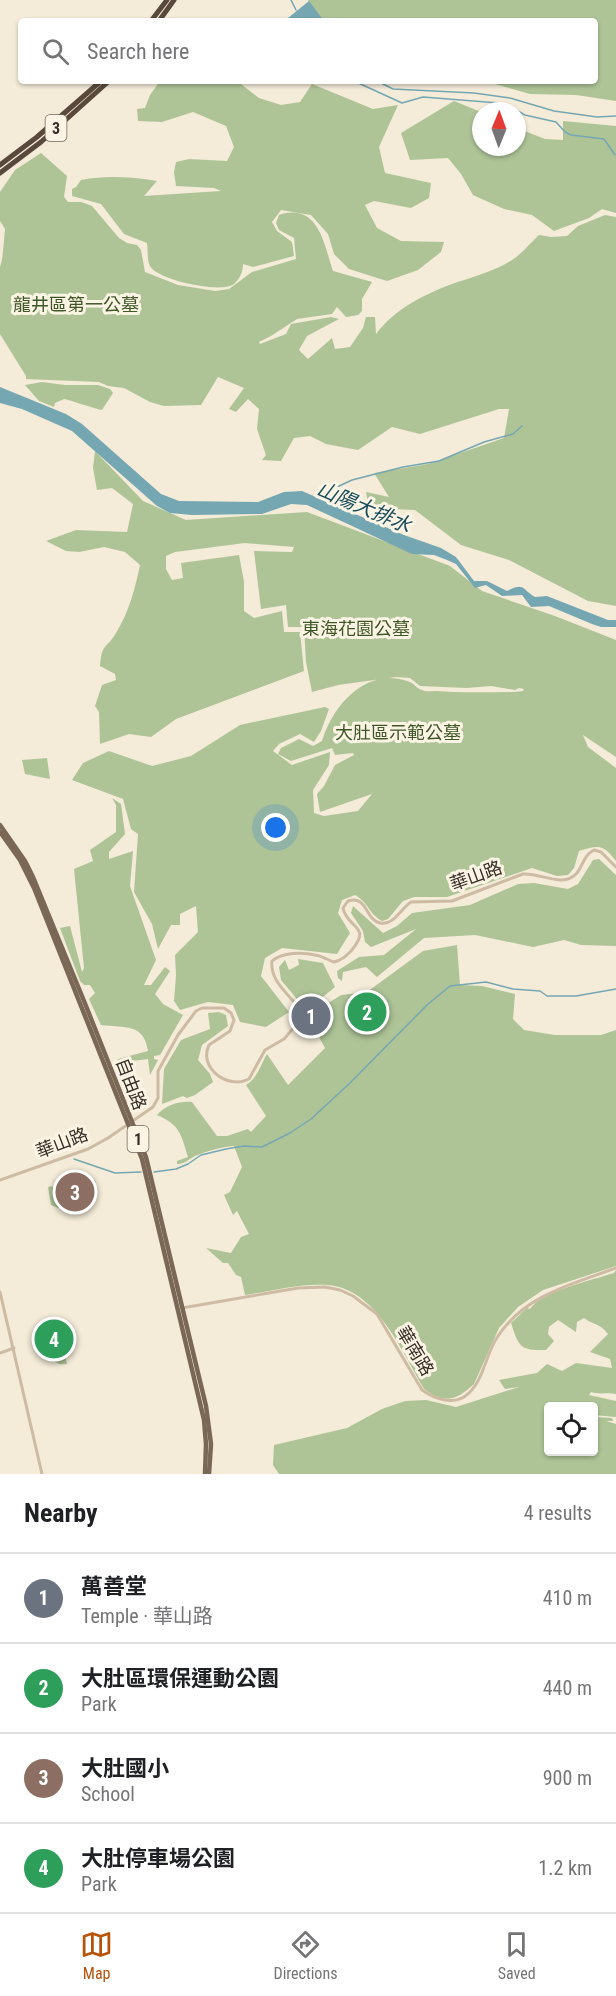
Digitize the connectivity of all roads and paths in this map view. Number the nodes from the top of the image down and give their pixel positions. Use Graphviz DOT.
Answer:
graph roads {
  1 [pos="167,0"];
  2 [pos="174,0"];
  3 [pos="153,18"];
  4 [pos="161,18"];
  5 [pos="98,84"];
  6 [pos="106,84"];
  7 [pos="0,165"];
  8 [pos="0,173"];
  9 [pos="0,825"];
  10 [pos="0,832"];
  11 [pos="6,836"];
  12 [pos="616,867"];
  13 [pos="130,1123"];
  14 [pos="0,1180"];
  15 [pos="616,1268"];
  16 [pos="0,1292"];
  17 [pos="182,1308"];
  18 [pos="14,1348"];
  19 [pos="0,1353"];
  20 [pos="42,1474"];
  21 [pos="207,1474"];
  1 -- 3 [label="highway"];
  2 -- 4 [label="highway"];
  5 -- 7 [label="highway, 3"];
  6 -- 8 [label="highway, 3"];
  9 -- 11 [label="main road, 自由路 / 1"];
  10 -- 11 [label="main road, 自由路 / 1"];
  11 -- 13 [label="main road, 自由路 / 1"];
  12 -- 13 [label="street, 華山路"];
  13 -- 14 [label="street, 華山路"];
  13 -- 17 [label="main road, 自由路 / 1"];
  13 -- 21 [label="main road, 自由路 / 1"];
  15 -- 17 [label="street, 華南路"];
  16 -- 18 [label="street"];
  17 -- 21 [label="main road, 自由路 / 1"];
  18 -- 19 [label="street"];
  18 -- 20 [label="street"];
}
